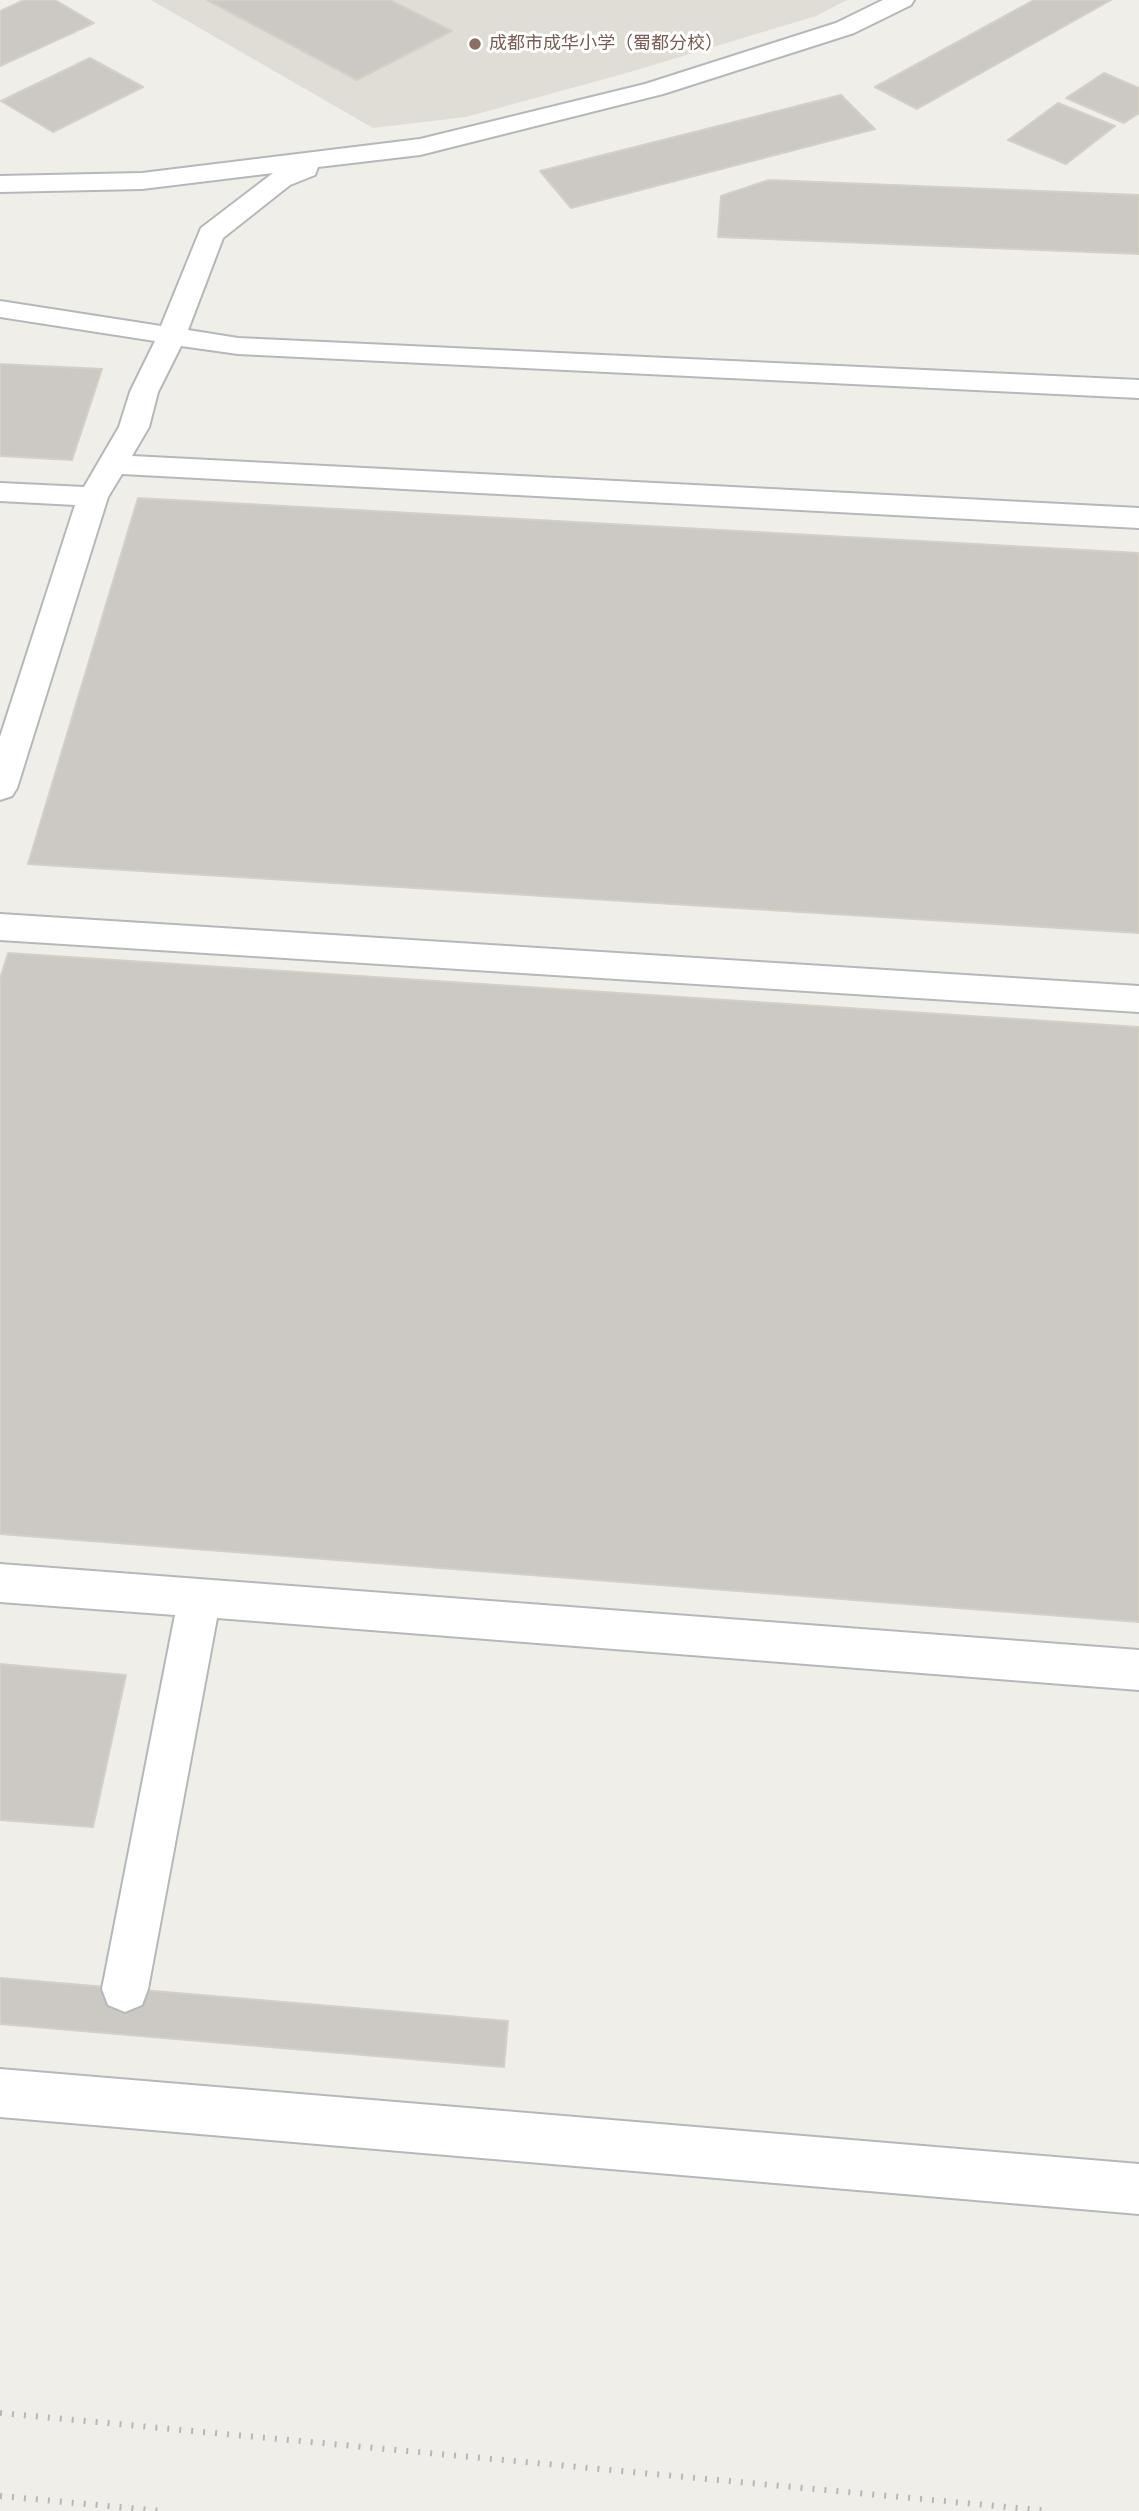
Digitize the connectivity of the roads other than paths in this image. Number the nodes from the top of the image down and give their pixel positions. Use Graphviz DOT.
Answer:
graph roads {
  1 [pos="902,0"];
  2 [pos="334,157"];
  3 [pos="0,184"];
  4 [pos="0,309"];
  5 [pos="171,337"];
  6 [pos="1139,389"];
  7 [pos="114,464"];
  8 [pos="0,492"];
  9 [pos="93,497"];
  10 [pos="1139,518"];
  11 [pos="0,788"];
  12 [pos="0,928"];
  13 [pos="1139,999"];
  14 [pos="0,1583"];
  15 [pos="200,1598"];
  16 [pos="1139,1670"];
  17 [pos="125,1989"];
  18 [pos="0,2093"];
  19 [pos="1139,2189"];
  1 -- 2 [label="street"];
  2 -- 3 [label="street"];
  2 -- 5 [label="street"];
  4 -- 5 [label="street"];
  5 -- 6 [label="street"];
  5 -- 7 [label="street"];
  7 -- 9 [label="street"];
  7 -- 10 [label="street"];
  8 -- 9 [label="street"];
  9 -- 11 [label="street"];
  12 -- 13 [label="street"];
  14 -- 15 [label="street"];
  15 -- 16 [label="street"];
  15 -- 17 [label="street"];
  18 -- 19 [label="street"];
}
